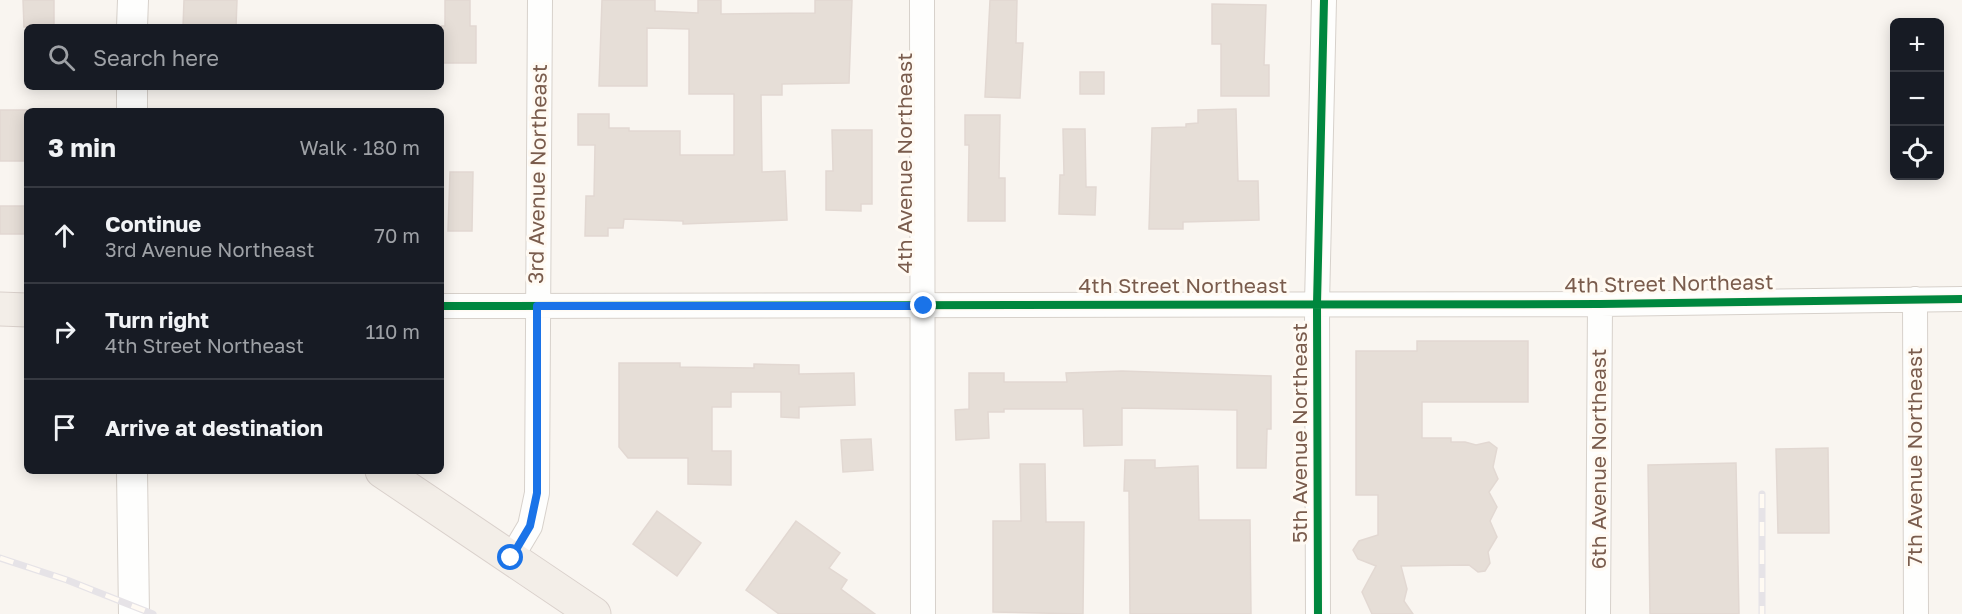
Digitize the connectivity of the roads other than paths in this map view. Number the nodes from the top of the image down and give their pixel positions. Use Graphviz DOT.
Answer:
graph roads {
  1 [pos="133,0"];
  2 [pos="540,0"];
  3 [pos="922,0"];
  4 [pos="1324,0"];
  5 [pos="132,24"];
  6 [pos="132,90"];
  7 [pos="132,108"];
  8 [pos="1915,299"];
  9 [pos="1962,299"];
  10 [pos="1317,304"];
  11 [pos="1600,304"];
  12 [pos="444,306"];
  13 [pos="537,306"];
  14 [pos="924,306"];
  15 [pos="0,309"];
  16 [pos="24,310"];
  17 [pos="132,474"];
  18 [pos="386,474"];
  19 [pos="511,558"];
  20 [pos="134,614"];
  21 [pos="594,614"];
  22 [pos="923,614"];
  23 [pos="1318,614"];
  24 [pos="1598,614"];
  25 [pos="1916,614"];
  1 -- 5 [label="street"];
  2 -- 13 [label="street, 3rd Avenue Northeast"];
  3 -- 14 [label="street, 4th Avenue Northeast"];
  4 -- 10 [label="street, 5th Avenue Northeast"];
  6 -- 7 [label="street"];
  8 -- 9 [label="street, 4th Street Northeast"];
  8 -- 11 [label="street, 4th Street Northeast"];
  8 -- 25 [label="street, 7th Avenue Northeast"];
  10 -- 11 [label="street, 4th Street Northeast"];
  10 -- 14 [label="street, 4th Street Northeast"];
  10 -- 23 [label="street, 5th Avenue Northeast"];
  11 -- 24 [label="street, 6th Avenue Northeast"];
  12 -- 13 [label="street, 4th Street Northeast"];
  13 -- 14 [label="street, 4th Street Northeast"];
  13 -- 19 [label="street, 3rd Avenue Northeast"];
  14 -- 22 [label="street, 4th Avenue Northeast"];
  15 -- 16 [label="main road"];
  17 -- 20 [label="street"];
  18 -- 19 [label="main road"];
  19 -- 21 [label="main road"];
}
